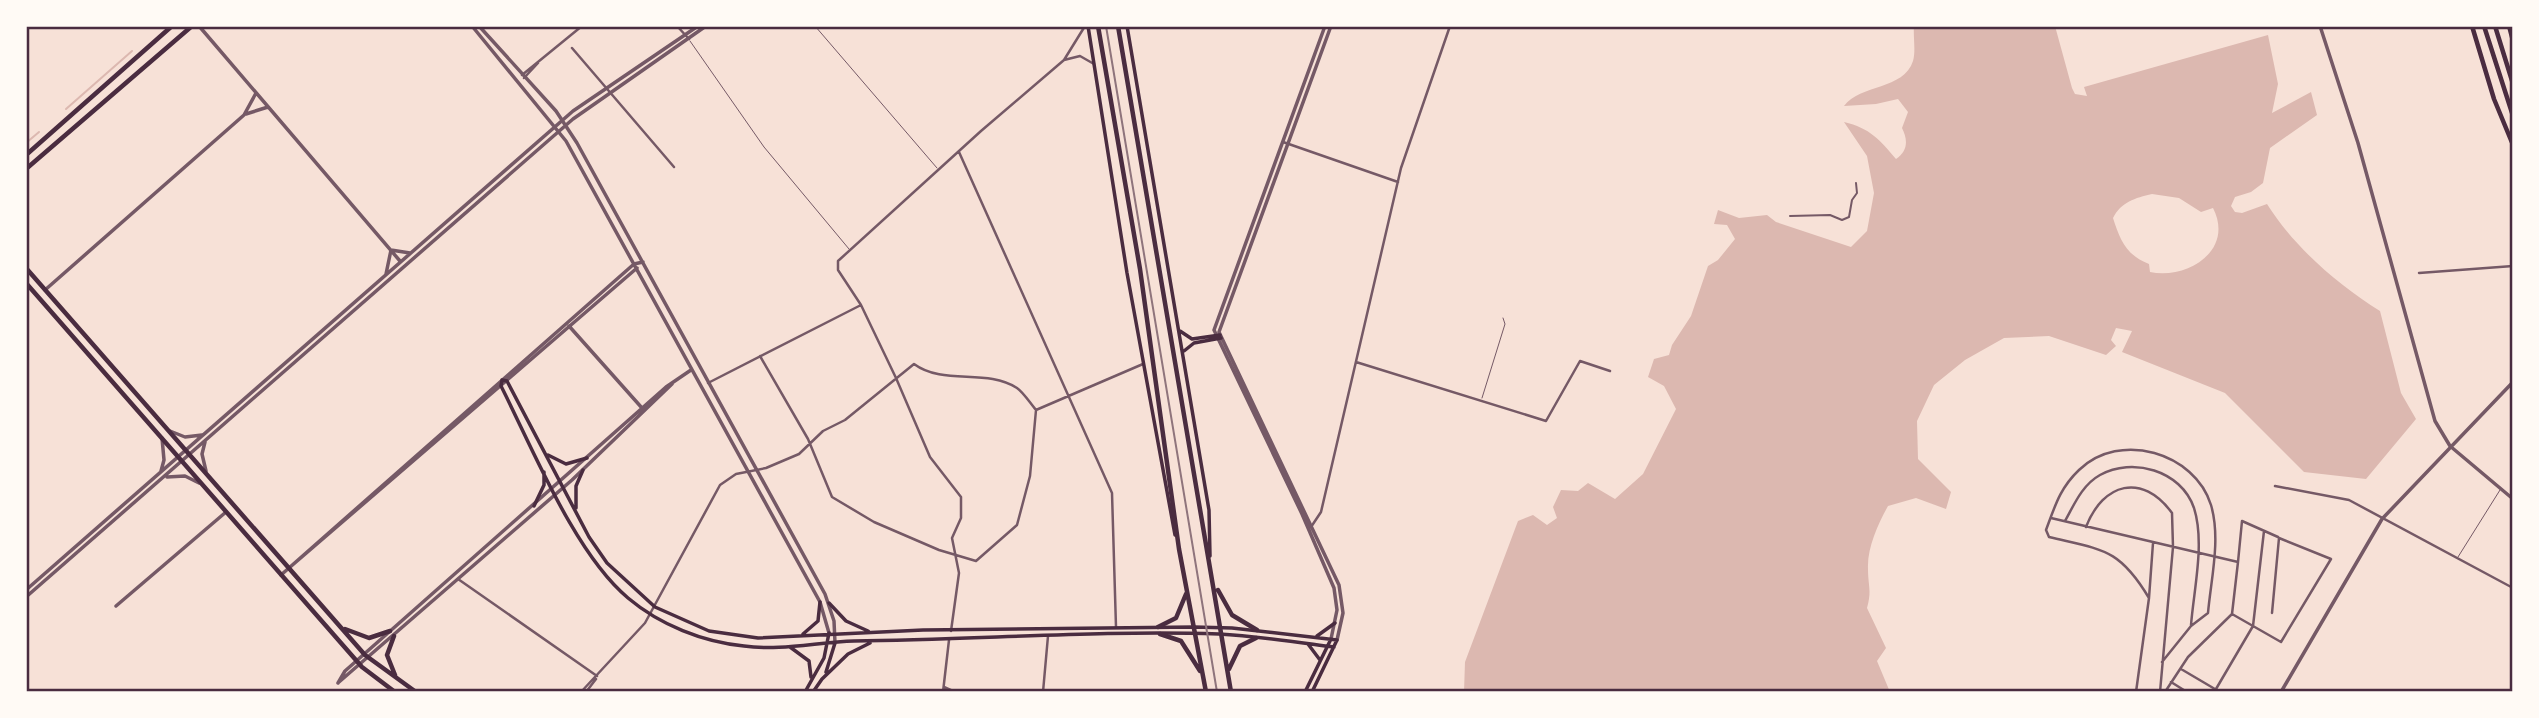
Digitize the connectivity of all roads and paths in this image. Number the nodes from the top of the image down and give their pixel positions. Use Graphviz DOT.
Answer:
graph roads {
  1 [pos="192,26"];
  2 [pos="199,26"];
  3 [pos="471,26"];
  4 [pos="479,26"];
  5 [pos="582,26"];
  6 [pos="677,26"];
  7 [pos="698,26"];
  8 [pos="706,26"];
  9 [pos="815,26"];
  10 [pos="1086,26"];
  11 [pos="1098,26"];
  12 [pos="1118,26"];
  13 [pos="1127,26"];
  14 [pos="1325,26"];
  15 [pos="1331,26"];
  16 [pos="1450,26"];
  17 [pos="2320,26"];
  18 [pos="2472,26"];
  19 [pos="2484,26"];
  20 [pos="2495,26"];
  21 [pos="2509,26"];
  22 [pos="170,28"];
  23 [pos="687,37"];
  24 [pos="2513,41"];
  25 [pos="572,48"];
  26 [pos="1064,60"];
  27 [pos="1095,65"];
  28 [pos="523,77"];
  29 [pos="2513,84"];
  30 [pos="608,91"];
  31 [pos="256,93"];
  32 [pos="268,107"];
  33 [pos="244,115"];
  34 [pos="2513,116"];
  35 [pos="563,121"];
  36 [pos="566,125"];
  37 [pos="556,127"];
  38 [pos="559,132"];
  39 [pos="1285,142"];
  40 [pos="2513,145"];
  41 [pos="959,152"];
  42 [pos="26,155"];
  43 [pos="674,167"];
  44 [pos="26,169"];
  45 [pos="939,170"];
  46 [pos="1398,182"];
  47 [pos="1856,183"];
  48 [pos="1790,216"];
  49 [pos="849,249"];
  50 [pos="391,250"];
  51 [pos="412,252"];
  52 [pos="643,262"];
  53 [pos="403,264"];
  54 [pos="635,266"];
  55 [pos="2513,266"];
  56 [pos="26,268"];
  57 [pos="2419,272"];
  58 [pos="385,276"];
  59 [pos="26,283"];
  60 [pos="45,290"];
  61 [pos="861,305"];
  62 [pos="1503,318"];
  63 [pos="568,325"];
  64 [pos="1178,329"];
  65 [pos="1218,337"];
  66 [pos="1182,353"];
  67 [pos="760,356"];
  68 [pos="1356,362"];
  69 [pos="1143,364"];
  70 [pos="691,370"];
  71 [pos="1610,371"];
  72 [pos="896,378"];
  73 [pos="505,380"];
  74 [pos="673,383"];
  75 [pos="708,383"];
  76 [pos="2512,385"];
  77 [pos="502,386"];
  78 [pos="1067,395"];
  79 [pos="1481,401"];
  80 [pos="642,408"];
  81 [pos="1035,410"];
  82 [pos="169,431"];
  83 [pos="204,434"];
  84 [pos="162,438"];
  85 [pos="205,442"];
  86 [pos="810,445"];
  87 [pos="2450,446"];
  88 [pos="543,450"];
  89 [pos="188,452"];
  90 [pos="587,458"];
  91 [pos="180,460"];
  92 [pos="543,467"];
  93 [pos="583,470"];
  94 [pos="757,471"];
  95 [pos="748,472"];
  96 [pos="160,473"];
  97 [pos="206,473"];
  98 [pos="164,477"];
  99 [pos="560,482"];
  100 [pos="201,484"];
  101 [pos="2275,486"];
  102 [pos="554,488"];
  103 [pos="563,488"];
  104 [pos="2501,489"];
  105 [pos="557,494"];
  106 [pos="2513,499"];
  107 [pos="534,506"];
  108 [pos="226,512"];
  109 [pos="577,514"];
  110 [pos="2051,518"];
  111 [pos="2382,519"];
  112 [pos="2065,522"];
  113 [pos="1310,527"];
  114 [pos="2085,527"];
  115 [pos="2264,531"];
  116 [pos="589,537"];
  117 [pos="2279,538"];
  118 [pos="581,541"];
  119 [pos="2153,542"];
  120 [pos="2173,547"];
  121 [pos="1179,549"];
  122 [pos="2197,552"];
  123 [pos="955,554"];
  124 [pos="1210,556"];
  125 [pos="2213,556"];
  126 [pos="2457,559"];
  127 [pos="2238,562"];
  128 [pos="289,568"];
  129 [pos="281,575"];
  130 [pos="1214,577"];
  131 [pos="458,579"];
  132 [pos="2513,588"];
  133 [pos="1187,589"];
  134 [pos="26,590"];
  135 [pos="26,597"];
  136 [pos="2149,598"];
  137 [pos="820,602"];
  138 [pos="829,603"];
  139 [pos="116,606"];
  140 [pos="656,607"];
  141 [pos="2272,613"];
  142 [pos="651,614"];
  143 [pos="2232,614"];
  144 [pos="1335,623"];
  145 [pos="339,625"];
  146 [pos="2191,626"];
  147 [pos="2253,626"];
  148 [pos="1116,627"];
  149 [pos="1158,627"];
  150 [pos="1194,627"];
  151 [pos="1221,627"];
  152 [pos="390,631"];
  153 [pos="870,631"];
  154 [pos="896,631"];
  155 [pos="951,631"];
  156 [pos="1257,631"];
  157 [pos="828,633"];
  158 [pos="835,633"];
  159 [pos="1160,634"];
  160 [pos="1195,634"];
  161 [pos="1222,634"];
  162 [pos="801,635"];
  163 [pos="1048,635"];
  164 [pos="394,636"];
  165 [pos="770,637"];
  166 [pos="1313,637"];
  167 [pos="1256,638"];
  168 [pos="1331,639"];
  169 [pos="949,640"];
  170 [pos="1337,640"];
  171 [pos="896,641"];
  172 [pos="872,642"];
  173 [pos="828,643"];
  174 [pos="835,643"];
  175 [pos="1306,644"];
  176 [pos="788,646"];
  177 [pos="1328,646"];
  178 [pos="770,647"];
  179 [pos="1334,647"];
  180 [pos="364,654"];
  181 [pos="369,658"];
  182 [pos="357,660"];
  183 [pos="1320,662"];
  184 [pos="2162,662"];
  185 [pos="361,666"];
  186 [pos="2180,668"];
  187 [pos="1228,673"];
  188 [pos="597,676"];
  189 [pos="1203,677"];
  190 [pos="822,679"];
  191 [pos="401,681"];
  192 [pos="2171,682"];
  193 [pos="810,683"];
  194 [pos="944,690"];
  195 [pos="1205,690"];
  196 [pos="2218,691"];
  197 [pos="395,692"];
  198 [pos="416,692"];
  199 [pos="581,692"];
  200 [pos="586,692"];
  201 [pos="805,692"];
  202 [pos="813,692"];
  203 [pos="955,692"];
  204 [pos="1043,692"];
  205 [pos="1232,692"];
  206 [pos="1305,692"];
  207 [pos="1312,692"];
  208 [pos="2136,692"];
  209 [pos="2163,692"];
  210 [pos="2187,692"];
  211 [pos="2281,692"];
  1 -- 44 [label="main road"];
  2 -- 31 [label="street"];
  3 -- 37 [label="street"];
  4 -- 28 [label="street"];
  5 -- 28 [label="street"];
  6 -- 23 [label="street"];
  7 -- 23 [label="street"];
  8 -- 23 [label="street"];
  9 -- 45 [label="lane"];
  10 -- 26 [label="street"];
  10 -- 27 [label="main road"];
  11 -- 121 [label="main road"];
  12 -- 124 [label="main road"];
  13 -- 64 [label="main road"];
  14 -- 39 [label="street"];
  15 -- 39 [label="street"];
  16 -- 46 [label="street"];
  17 -- 87 [label="street"];
  18 -- 40 [label="main road"];
  19 -- 34 [label="main road"];
  20 -- 29 [label="main road"];
  21 -- 24 [label="main road"];
  22 -- 42 [label="main road"];
  23 -- 30 [label="street"];
  23 -- 49 [label="lane"];
  25 -- 30 [label="street"];
  26 -- 27 [label="street"];
  26 -- 41 [label="street"];
  27 -- 69 [label="main road"];
  28 -- 35 [label="street"];
  30 -- 35 [label="street"];
  30 -- 36 [label="street"];
  30 -- 43 [label="street"];
  31 -- 32 [label="street"];
  31 -- 33 [label="street"];
  32 -- 33 [label="street"];
  32 -- 50 [label="street"];
  33 -- 60 [label="street"];
  35 -- 36 [label="street"];
  35 -- 37 [label="street"];
  36 -- 38 [label="street"];
  36 -- 52 [label="street"];
  37 -- 38 [label="street"];
  37 -- 51 [label="street"];
  38 -- 53 [label="street"];
  38 -- 54 [label="street"];
  39 -- 46 [label="street"];
  39 -- 65 [label="street"];
  41 -- 45 [label="street"];
  41 -- 78 [label="street"];
  45 -- 49 [label="street"];
  46 -- 68 [label="street"];
  47 -- 48 [label="street"];
  49 -- 61 [label="street"];
  50 -- 51 [label="street"];
  50 -- 53 [label="street"];
  50 -- 58 [label="street"];
  51 -- 53 [label="street"];
  52 -- 54 [label="street"];
  52 -- 75 [label="street"];
  53 -- 58 [label="street"];
  53 -- 85 [label="street"];
  54 -- 63 [label="street"];
  54 -- 70 [label="street"];
  55 -- 57 [label="street"];
  56 -- 60 [label="main road"];
  58 -- 83 [label="street"];
  59 -- 84 [label="main road"];
  60 -- 82 [label="main road"];
  61 -- 67 [label="street"];
  61 -- 72 [label="street"];
  62 -- 79 [label="lane"];
  63 -- 73 [label="street"];
  63 -- 80 [label="street"];
  64 -- 65 [label="main road"];
  64 -- 66 [label="main road"];
  65 -- 66 [label="main road"];
  65 -- 113 [label="street"];
  66 -- 124 [label="main road"];
  67 -- 75 [label="street"];
  67 -- 86 [label="street"];
  68 -- 79 [label="street"];
  68 -- 113 [label="street"];
  69 -- 78 [label="street"];
  69 -- 121 [label="main road"];
  70 -- 74 [label="street"];
  70 -- 95 [label="street"];
  71 -- 79 [label="street"];
  72 -- 81 [label="street"];
  72 -- 86 [label="street"];
  72 -- 123 [label="street"];
  73 -- 77 [label="main road"];
  73 -- 88 [label="main road"];
  73 -- 128 [label="street"];
  74 -- 80 [label="street"];
  74 -- 93 [label="street"];
  75 -- 94 [label="street"];
  76 -- 87 [label="street"];
  77 -- 92 [label="main road"];
  77 -- 128 [label="street"];
  78 -- 81 [label="street"];
  78 -- 148 [label="street"];
  80 -- 90 [label="street"];
  81 -- 123 [label="street"];
  82 -- 83 [label="street"];
  82 -- 89 [label="main road"];
  83 -- 89 [label="street"];
  84 -- 91 [label="main road"];
  84 -- 96 [label="street"];
  85 -- 89 [label="street"];
  85 -- 97 [label="street"];
  86 -- 94 [label="street"];
  86 -- 123 [label="street"];
  87 -- 104 [label="street"];
  87 -- 111 [label="street"];
  88 -- 90 [label="main road"];
  88 -- 99 [label="main road"];
  89 -- 91 [label="street"];
  89 -- 97 [label="main road"];
  90 -- 99 [label="street"];
  91 -- 96 [label="street"];
  91 -- 98 [label="street"];
  91 -- 100 [label="main road"];
  92 -- 102 [label="main road"];
  92 -- 107 [label="main road"];
  93 -- 103 [label="street"];
  93 -- 109 [label="main road"];
  94 -- 95 [label="street"];
  94 -- 138 [label="street"];
  95 -- 137 [label="street"];
  95 -- 140 [label="street"];
  96 -- 134 [label="street"];
  97 -- 128 [label="main road"];
  98 -- 100 [label="street"];
  98 -- 135 [label="street"];
  99 -- 102 [label="street"];
  99 -- 103 [label="main road"];
  100 -- 108 [label="main road"];
  101 -- 111 [label="street"];
  102 -- 105 [label="main road"];
  102 -- 107 [label="street"];
  103 -- 105 [label="street"];
  103 -- 109 [label="main road"];
  104 -- 106 [label="street"];
  104 -- 126 [label="lane"];
  105 -- 118 [label="main road"];
  105 -- 131 [label="street"];
  107 -- 152 [label="street"];
  108 -- 129 [label="main road"];
  108 -- 139 [label="street"];
  109 -- 116 [label="main road"];
  110 -- 112 [label="street"];
  110 -- 125 [label="street"];
  110 -- 136 [label="street"];
  111 -- 126 [label="street"];
  111 -- 211 [label="street"];
  112 -- 114 [label="street"];
  112 -- 122 [label="street"];
  113 -- 144 [label="street"];
  113 -- 170 [label="street"];
  114 -- 119 [label="street"];
  114 -- 120 [label="street"];
  115 -- 117 [label="street"];
  115 -- 127 [label="street"];
  115 -- 147 [label="street"];
  116 -- 118 [label="street"];
  116 -- 140 [label="main road"];
  117 -- 141 [label="street"];
  117 -- 147 [label="street"];
  118 -- 142 [label="main road"];
  119 -- 120 [label="street"];
  119 -- 136 [label="street"];
  120 -- 122 [label="street"];
  120 -- 184 [label="street"];
  121 -- 133 [label="main road"];
  122 -- 125 [label="street"];
  122 -- 146 [label="street"];
  123 -- 155 [label="street"];
  124 -- 130 [label="main road"];
  125 -- 127 [label="street"];
  125 -- 146 [label="street"];
  126 -- 132 [label="street"];
  127 -- 143 [label="street"];
  128 -- 129 [label="street"];
  128 -- 145 [label="main road"];
  129 -- 182 [label="main road"];
  130 -- 151 [label="main road"];
  130 -- 156 [label="main road"];
  131 -- 164 [label="street"];
  131 -- 188 [label="street"];
  133 -- 149 [label="main road"];
  133 -- 150 [label="main road"];
  136 -- 208 [label="street"];
  137 -- 157 [label="street"];
  137 -- 162 [label="main road"];
  138 -- 153 [label="main road"];
  138 -- 158 [label="street"];
  140 -- 142 [label="street"];
  140 -- 165 [label="main road"];
  142 -- 178 [label="main road"];
  142 -- 188 [label="street"];
  143 -- 147 [label="street"];
  143 -- 186 [label="street"];
  144 -- 166 [label="main road"];
  144 -- 168 [label="street"];
  145 -- 152 [label="main road"];
  145 -- 180 [label="main road"];
  146 -- 184 [label="street"];
  147 -- 196 [label="street"];
  148 -- 149 [label="main road"];
  148 -- 155 [label="main road"];
  149 -- 150 [label="main road"];
  150 -- 151 [label="main road"];
  150 -- 160 [label="main road"];
  151 -- 156 [label="main road"];
  151 -- 161 [label="main road"];
  152 -- 180 [label="street"];
  153 -- 154 [label="main road"];
  153 -- 158 [label="main road"];
  154 -- 155 [label="main road"];
  154 -- 171 [label="main road"];
  156 -- 166 [label="main road"];
  157 -- 158 [label="main road"];
  157 -- 162 [label="main road"];
  157 -- 173 [label="main road"];
  158 -- 174 [label="street"];
  159 -- 160 [label="main road"];
  159 -- 163 [label="main road"];
  159 -- 189 [label="main road"];
  160 -- 161 [label="main road"];
  160 -- 189 [label="main road"];
  161 -- 167 [label="main road"];
  161 -- 187 [label="main road"];
  162 -- 165 [label="main road"];
  163 -- 169 [label="main road"];
  163 -- 204 [label="street"];
  164 -- 181 [label="street"];
  164 -- 191 [label="main road"];
  165 -- 178 [label="main road"];
  166 -- 168 [label="main road"];
  167 -- 175 [label="main road"];
  167 -- 187 [label="main road"];
  168 -- 170 [label="main road"];
  168 -- 177 [label="main road"];
  169 -- 171 [label="main road"];
  169 -- 194 [label="street"];
  170 -- 179 [label="main road"];
  171 -- 172 [label="main road"];
  172 -- 174 [label="main road"];
  172 -- 190 [label="main road"];
  173 -- 174 [label="main road"];
  173 -- 176 [label="main road"];
  173 -- 193 [label="main road"];
  174 -- 190 [label="main road"];
  175 -- 177 [label="main road"];
  175 -- 183 [label="main road"];
  176 -- 178 [label="main road"];
  176 -- 193 [label="main road"];
  177 -- 179 [label="main road"];
  177 -- 183 [label="main road"];
  179 -- 207 [label="main road"];
  180 -- 181 [label="main road"];
  180 -- 182 [label="street"];
  181 -- 185 [label="street"];
  181 -- 191 [label="main road"];
  182 -- 185 [label="main road"];
  182 -- 185 [label="street"];
  183 -- 206 [label="main road"];
  184 -- 209 [label="street"];
  185 -- 197 [label="main road"];
  186 -- 192 [label="street"];
  186 -- 196 [label="street"];
  187 -- 205 [label="main road"];
  188 -- 199 [label="street"];
  188 -- 200 [label="street"];
  189 -- 195 [label="main road"];
  190 -- 202 [label="main road"];
  191 -- 198 [label="main road"];
  192 -- 209 [label="street"];
  192 -- 210 [label="street"];
  193 -- 201 [label="main road"];
  194 -- 203 [label="street"];
}
